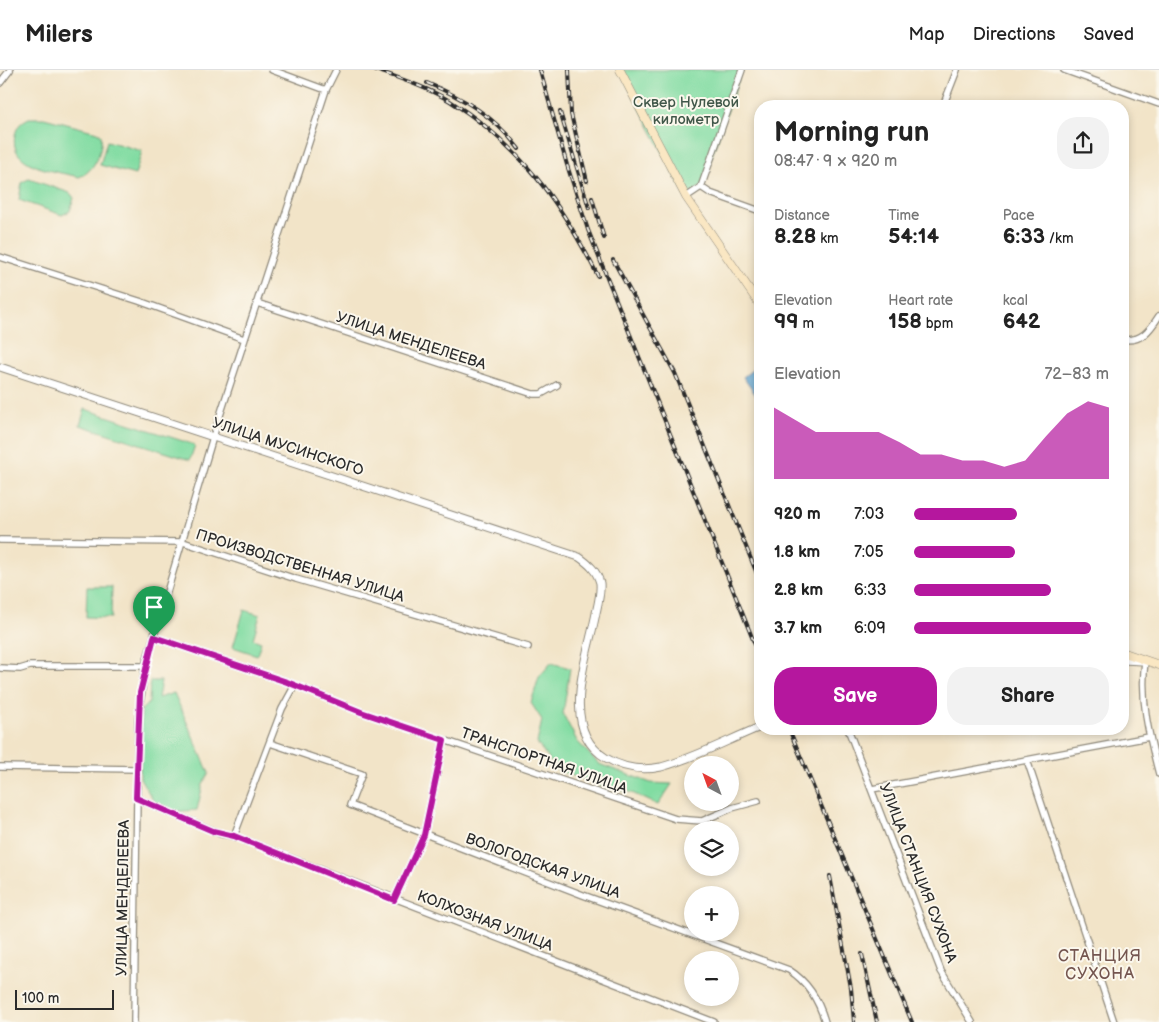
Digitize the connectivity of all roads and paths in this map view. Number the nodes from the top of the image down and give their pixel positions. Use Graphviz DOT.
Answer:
graph roads {
  1 [pos="10,70"];
  2 [pos="272,70"];
  3 [pos="336,70"];
  4 [pos="620,70"];
  5 [pos="742,70"];
  6 [pos="957,70"];
  7 [pos="1064,70"];
  8 [pos="0,83"];
  9 [pos="326,90"];
  10 [pos="945,100"];
  11 [pos="1159,104"];
  12 [pos="700,187"];
  13 [pos="686,198"];
  14 [pos="754,209"];
  15 [pos="0,257"];
  16 [pos="754,296"];
  17 [pos="257,303"];
  18 [pos="1159,316"];
  19 [pos="244,339"];
  20 [pos="1129,340"];
  21 [pos="0,367"];
  22 [pos="557,385"];
  23 [pos="213,437"];
  24 [pos="0,540"];
  25 [pos="183,542"];
  26 [pos="154,637"];
  27 [pos="528,647"];
  28 [pos="1129,655"];
  29 [pos="1129,660"];
  30 [pos="1145,661"];
  31 [pos="1159,665"];
  32 [pos="146,666"];
  33 [pos="0,668"];
  34 [pos="295,685"];
  35 [pos="754,729"];
  36 [pos="850,735"];
  37 [pos="1149,737"];
  38 [pos="444,740"];
  39 [pos="270,743"];
  40 [pos="1026,760"];
  41 [pos="0,766"];
  42 [pos="137,769"];
  43 [pos="1159,774"];
  44 [pos="872,789"];
  45 [pos="136,798"];
  46 [pos="758,801"];
  47 [pos="424,835"];
  48 [pos="234,836"];
  49 [pos="394,900"];
  50 [pos="134,1022"];
  51 [pos="714,1022"];
  52 [pos="825,1022"];
  53 [pos="972,1022"];
  54 [pos="1114,1022"];
  1 -- 8 [label="street"];
  2 -- 9 [label="street"];
  3 -- 9 [label="street, УЛИЦА МЕНДЕЛЕЕВА"];
  4 -- 13 [label="main road"];
  5 -- 12 [label="street"];
  6 -- 10 [label="street"];
  7 -- 11 [label="street"];
  9 -- 17 [label="street, УЛИЦА МЕНДЕЛЕЕВА"];
  12 -- 13 [label="street"];
  12 -- 14 [label="street"];
  13 -- 16 [label="main road"];
  15 -- 19 [label="street"];
  17 -- 19 [label="street, УЛИЦА МЕНДЕЛЕЕВА"];
  17 -- 22 [label="street, УЛИЦА МЕНДЕЛЕЕВА"];
  18 -- 20 [label="street"];
  19 -- 23 [label="street, УЛИЦА МЕНДЕЛЕЕВА"];
  21 -- 23 [label="street, УЛИЦА МУСИНСКОГО"];
  23 -- 25 [label="street, УЛИЦА МЕНДЕЛЕЕВА"];
  23 -- 35 [label="street, УЛИЦА МУСИНСКОГО"];
  24 -- 25 [label="street, ПРОИЗВОДСТВЕННАЯ УЛИЦА"];
  25 -- 26 [label="street, УЛИЦА МЕНДЕЛЕЕВА"];
  25 -- 27 [label="street, ПРОИЗВОДСТВЕННАЯ УЛИЦА"];
  26 -- 32 [label="street, УЛИЦА МЕНДЕЛЕЕВА"];
  26 -- 34 [label="street, ТРАНСПОРТНАЯ УЛИЦА"];
  28 -- 30 [label="main road"];
  29 -- 30 [label="street"];
  30 -- 31 [label="main road"];
  30 -- 37 [label="street"];
  32 -- 33 [label="street"];
  32 -- 42 [label="street, УЛИЦА МЕНДЕЛЕЕВА"];
  34 -- 38 [label="street, ТРАНСПОРТНАЯ УЛИЦА"];
  34 -- 39 [label="street"];
  36 -- 44 [label="street, УЛИЦА СТАНЦИЯ СУХОНА"];
  37 -- 40 [label="street"];
  37 -- 43 [label="street"];
  38 -- 46 [label="street, ТРАНСПОРТНАЯ УЛИЦА"];
  38 -- 47 [label="street"];
  39 -- 47 [label="street, ВОЛОГОДСКАЯ УЛИЦА"];
  39 -- 48 [label="street"];
  40 -- 44 [label="street"];
  40 -- 54 [label="street"];
  41 -- 42 [label="street"];
  42 -- 45 [label="street, УЛИЦА МЕНДЕЛЕЕВА"];
  44 -- 53 [label="street, УЛИЦА СТАНЦИЯ СУХОНА"];
  45 -- 48 [label="street, КОЛХОЗНАЯ УЛИЦА"];
  45 -- 50 [label="street, УЛИЦА МЕНДЕЛЕЕВА"];
  47 -- 49 [label="street"];
  47 -- 52 [label="street, ВОЛОГОДСКАЯ УЛИЦА"];
  48 -- 49 [label="street, КОЛХОЗНАЯ УЛИЦА"];
  49 -- 51 [label="street, КОЛХОЗНАЯ УЛИЦА"];
}
